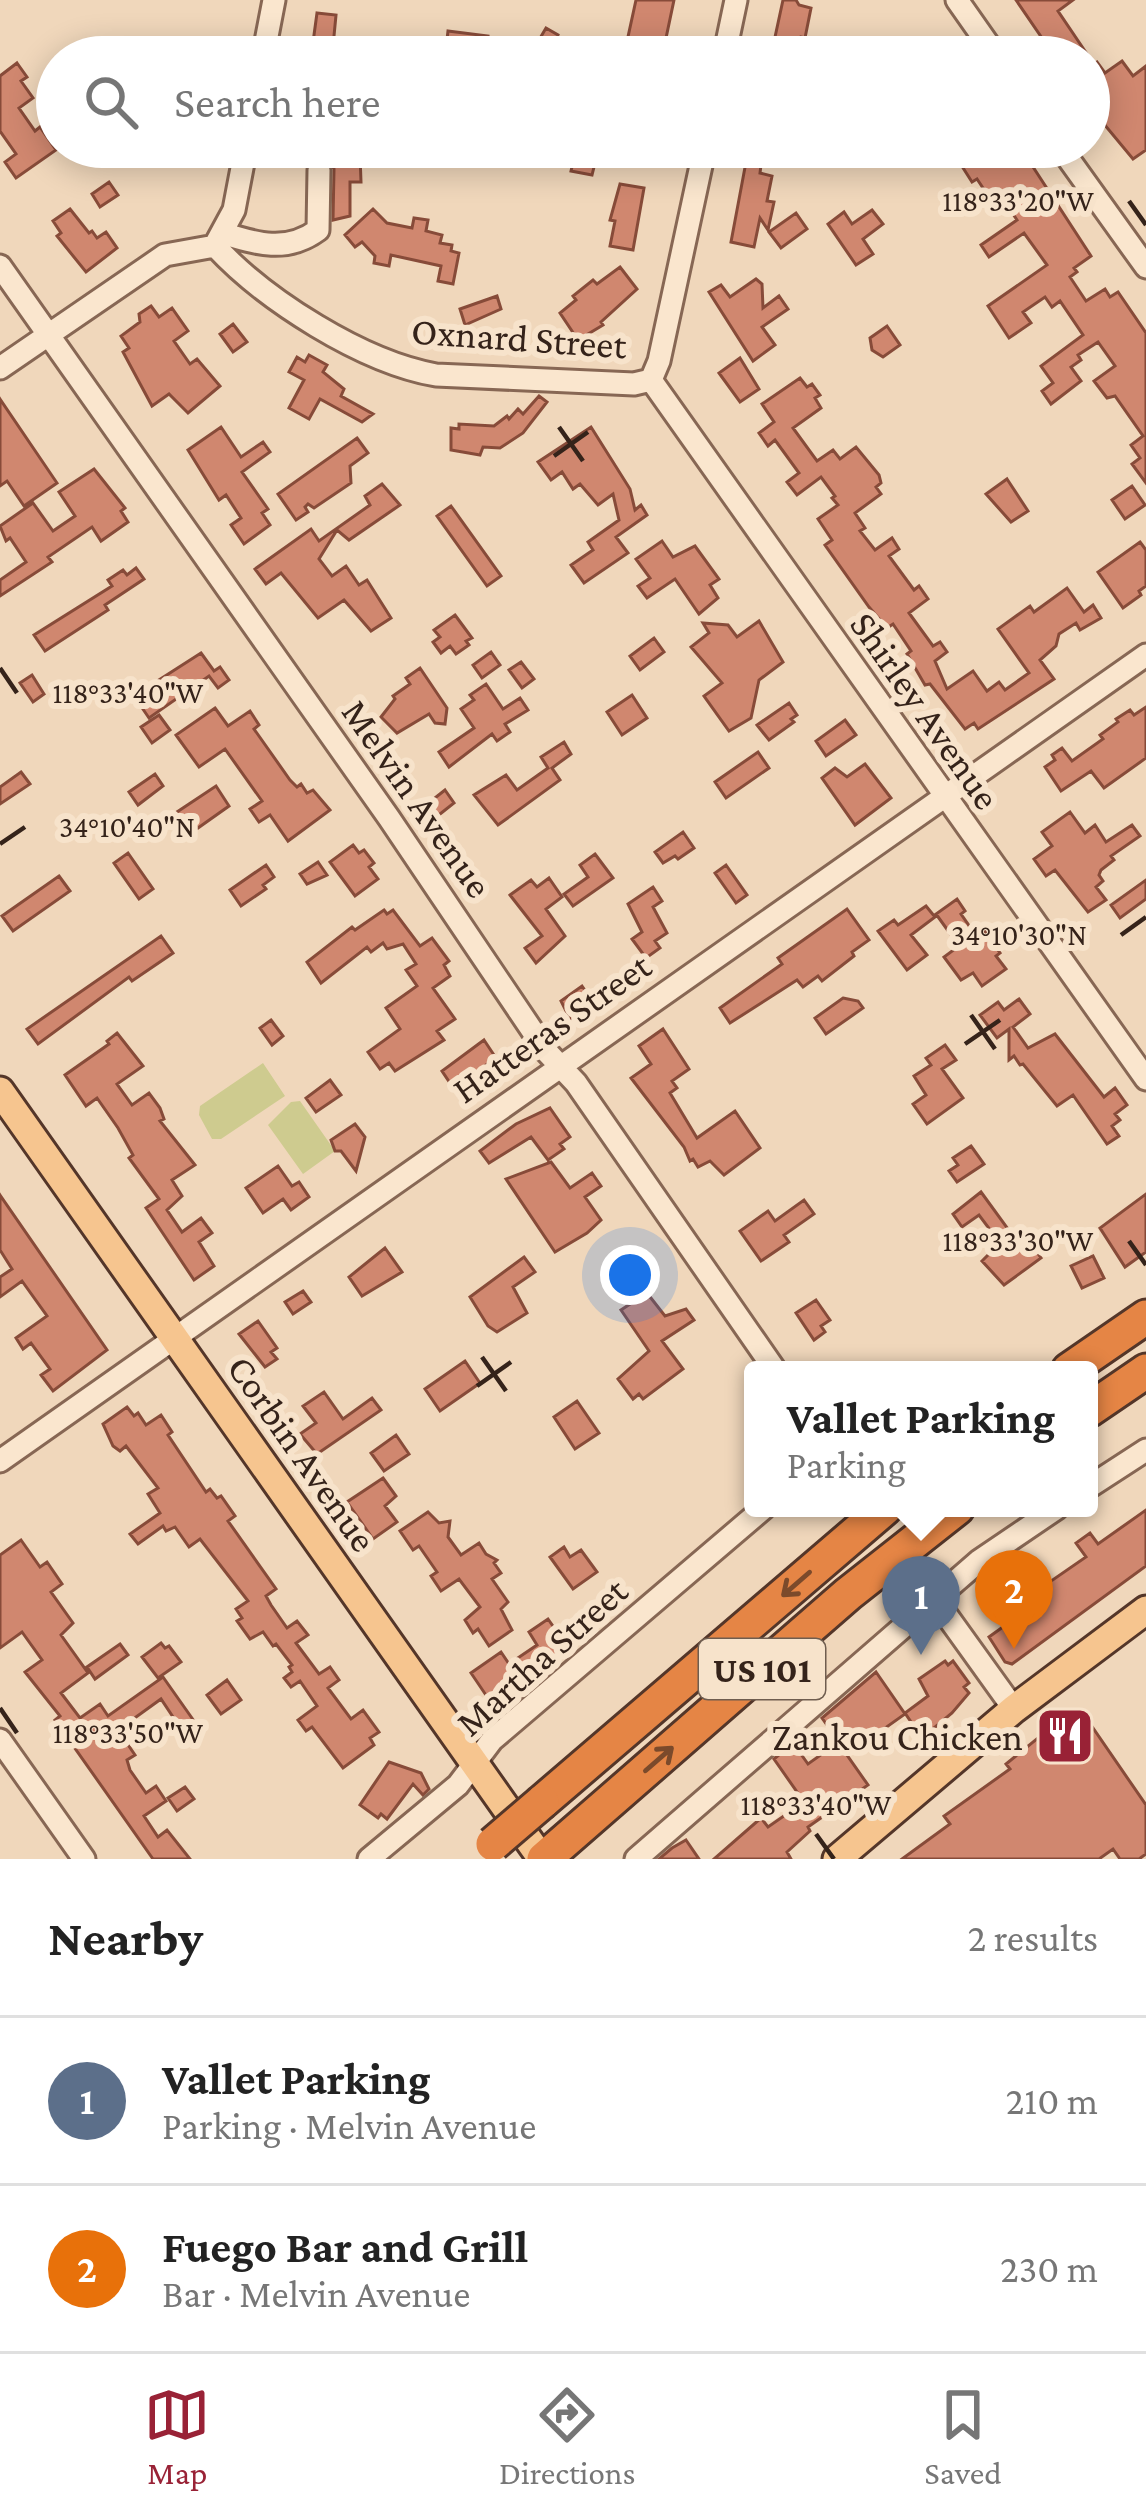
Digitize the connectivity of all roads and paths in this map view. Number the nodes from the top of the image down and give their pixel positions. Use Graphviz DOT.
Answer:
graph roads {
  1 [pos="274,0"];
  2 [pos="736,0"];
  3 [pos="957,0"];
  4 [pos="267,36"];
  5 [pos="728,36"];
  6 [pos="982,36"];
  7 [pos="242,168"];
  8 [pos="700,168"];
  9 [pos="1075,168"];
  10 [pos="319,170"];
  11 [pos="218,239"];
  12 [pos="0,266"];
  13 [pos="1146,267"];
  14 [pos="48,334"];
  15 [pos="0,368"];
  16 [pos="651,380"];
  17 [pos="1146,655"];
  18 [pos="943,797"];
  19 [pos="559,1065"];
  20 [pos="1146,1079"];
  21 [pos="0,1090"];
  22 [pos="1146,1316"];
  23 [pos="173,1337"];
  24 [pos="769,1361"];
  25 [pos="1082,1361"];
  26 [pos="1146,1372"];
  27 [pos="1098,1404"];
  28 [pos="1146,1450"];
  29 [pos="0,1461"];
  30 [pos="1098,1481"];
  31 [pos="753,1517"];
  32 [pos="874,1517"];
  33 [pos="946,1517"];
  34 [pos="1043,1517"];
  35 [pos="935,1599"];
  36 [pos="1146,1610"];
  37 [pos="1014,1709"];
  38 [pos="0,1739"];
  39 [pos="473,1764"];
  40 [pos="484,1852"];
  41 [pos="84,1859"];
  42 [pos="369,1859"];
  43 [pos="543,1859"];
  44 [pos="635,1859"];
  45 [pos="837,1859"];
  1 -- 4 [label="street"];
  2 -- 5 [label="street"];
  3 -- 6 [label="street"];
  7 -- 11 [label="street"];
  8 -- 16 [label="street, Oxnard Street"];
  9 -- 13 [label="street"];
  10 -- 11 [label="street"];
  11 -- 14 [label="street"];
  11 -- 16 [label="street, Oxnard Street"];
  12 -- 14 [label="street, Melvin Avenue"];
  14 -- 15 [label="street"];
  14 -- 19 [label="street, Melvin Avenue"];
  16 -- 18 [label="street, Shirley Avenue"];
  17 -- 18 [label="street, Hatteras Street"];
  18 -- 19 [label="street, Hatteras Street"];
  18 -- 20 [label="street, Shirley Avenue"];
  19 -- 23 [label="street, Hatteras Street"];
  19 -- 24 [label="street, Melvin Avenue"];
  21 -- 23 [label="main road, Corbin Avenue"];
  22 -- 25 [label="highway"];
  23 -- 29 [label="street, Hatteras Street"];
  23 -- 39 [label="main road, Corbin Avenue"];
  26 -- 27 [label="highway"];
  28 -- 30 [label="street"];
  31 -- 39 [label="street, Martha Street"];
  32 -- 40 [label="highway, US 101, one-way, bridge"];
  43 -- 33 [label="highway, US 101, one-way"];
  34 -- 35 [label="street"];
  35 -- 37 [label="street"];
  35 -- 44 [label="street"];
  36 -- 37 [label="main road"];
  37 -- 45 [label="main road"];
  38 -- 41 [label="street"];
  39 -- 42 [label="street, Martha Street"];
  39 -- 43 [label="main road, Corbin Avenue"];
}
